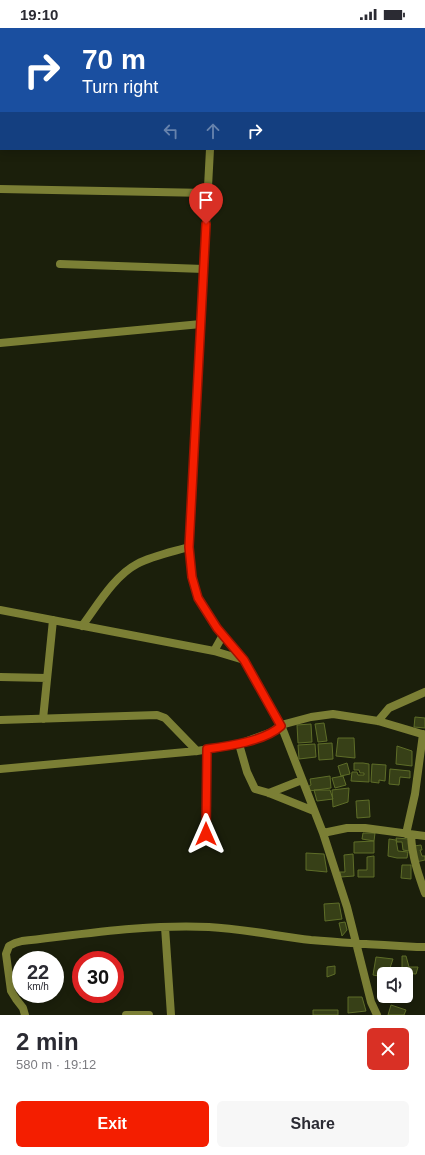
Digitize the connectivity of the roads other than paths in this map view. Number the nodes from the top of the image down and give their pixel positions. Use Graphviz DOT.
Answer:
graph roads {
  1 [pos="210,150"];
  2 [pos="0,188"];
  3 [pos="208,193"];
  4 [pos="60,264"];
  5 [pos="204,269"];
  6 [pos="201,324"];
  7 [pos="0,343"];
  8 [pos="189,547"];
  9 [pos="0,610"];
  10 [pos="53,620"];
  11 [pos="82,626"];
  12 [pos="223,635"];
  13 [pos="214,651"];
  14 [pos="244,660"];
  15 [pos="0,677"];
  16 [pos="47,678"];
  17 [pos="425,692"];
  18 [pos="43,719"];
  19 [pos="0,720"];
  20 [pos="378,721"];
  21 [pos="281,726"];
  22 [pos="424,735"];
  23 [pos="239,744"];
  24 [pos="207,749"];
  25 [pos="197,751"];
  26 [pos="0,769"];
  27 [pos="302,780"];
  28 [pos="269,793"];
  29 [pos="314,811"];
  30 [pos="323,833"];
  31 [pos="206,834"];
  32 [pos="409,835"];
  33 [pos="425,836"];
  34 [pos="425,893"];
  35 [pos="165,927"];
  36 [pos="356,943"];
  37 [pos="9,946"];
  38 [pos="0,947"];
  39 [pos="425,947"];
  40 [pos="137,1014"];
  41 [pos="25,1015"];
  42 [pos="126,1015"];
  43 [pos="149,1015"];
  44 [pos="171,1015"];
  45 [pos="377,1015"];
  1 -- 3 [label="street"];
  2 -- 3 [label="street"];
  3 -- 5 [label="street"];
  4 -- 5 [label="street"];
  5 -- 6 [label="street"];
  6 -- 7 [label="street"];
  6 -- 8 [label="street"];
  8 -- 11 [label="street"];
  8 -- 12 [label="street"];
  9 -- 10 [label="street"];
  10 -- 11 [label="street"];
  10 -- 16 [label="street"];
  11 -- 13 [label="street"];
  12 -- 13 [label="street"];
  12 -- 14 [label="street"];
  13 -- 14 [label="street"];
  14 -- 21 [label="street"];
  15 -- 16 [label="street"];
  16 -- 18 [label="street"];
  17 -- 20 [label="street"];
  18 -- 19 [label="street"];
  18 -- 25 [label="street"];
  20 -- 21 [label="street"];
  20 -- 22 [label="street"];
  21 -- 23 [label="street"];
  21 -- 27 [label="street"];
  22 -- 32 [label="street"];
  23 -- 24 [label="street"];
  23 -- 28 [label="street"];
  24 -- 25 [label="street"];
  24 -- 31 [label="street"];
  25 -- 26 [label="street"];
  27 -- 28 [label="street"];
  27 -- 29 [label="street"];
  28 -- 29 [label="street"];
  29 -- 30 [label="street"];
  30 -- 32 [label="street"];
  30 -- 36 [label="street"];
  32 -- 33 [label="street"];
  32 -- 34 [label="street"];
  35 -- 36 [label="street"];
  35 -- 37 [label="street"];
  35 -- 44 [label="street"];
  36 -- 39 [label="street"];
  36 -- 45 [label="street"];
  37 -- 38 [label="street"];
  37 -- 41 [label="street"];
  40 -- 42 [label="street"];
  40 -- 43 [label="street"];
}
